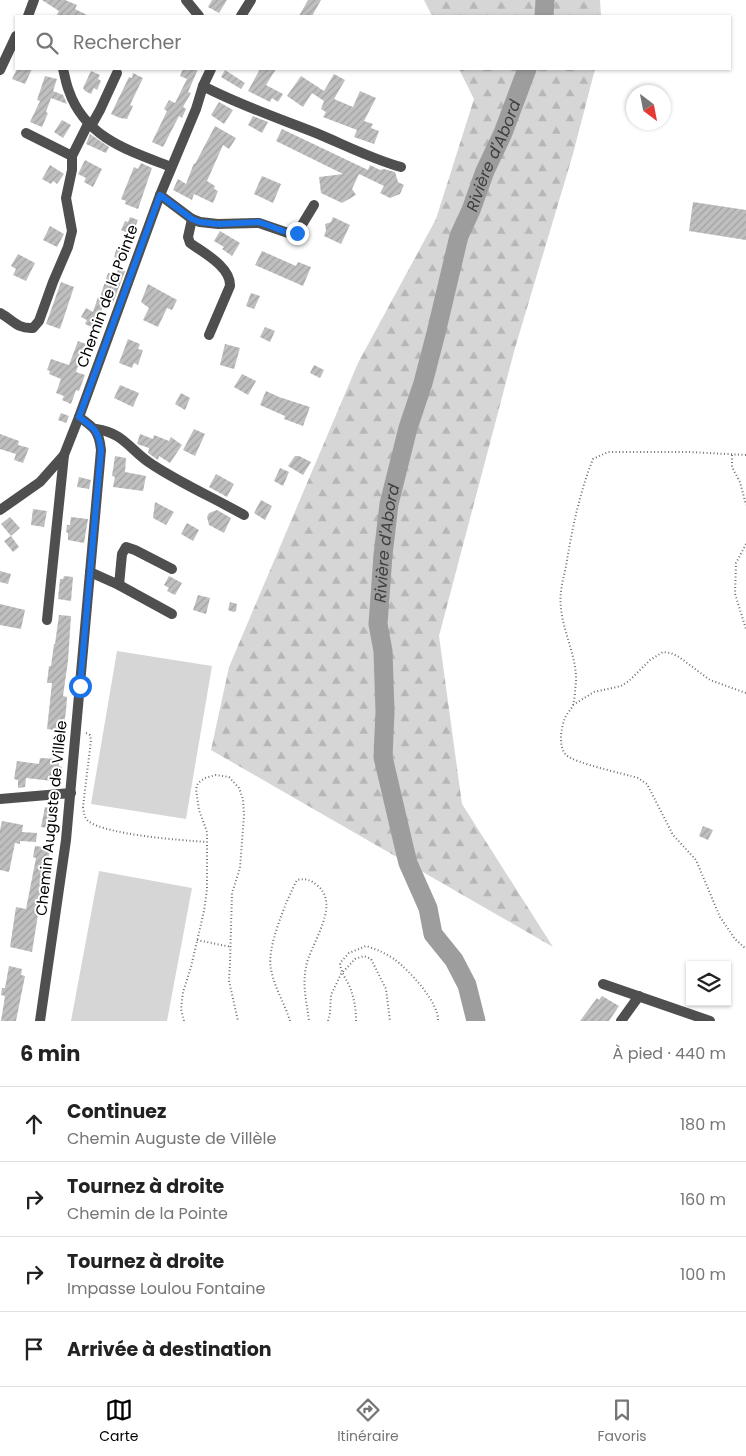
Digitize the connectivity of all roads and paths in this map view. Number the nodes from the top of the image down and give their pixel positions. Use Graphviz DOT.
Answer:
graph roads {
  1 [pos="34,0"];
  2 [pos="186,0"];
  3 [pos="250,0"];
  4 [pos="30,15"];
  5 [pos="198,15"];
  6 [pos="242,15"];
  7 [pos="15,38"];
  8 [pos="0,70"];
  9 [pos="63,70"];
  10 [pos="211,70"];
  11 [pos="117,73"];
  12 [pos="203,86"];
  13 [pos="90,125"];
  14 [pos="26,133"];
  15 [pos="72,156"];
  16 [pos="171,167"];
  17 [pos="401,167"];
  18 [pos="160,195"];
  19 [pos="314,204"];
  20 [pos="192,219"];
  21 [pos="0,313"];
  22 [pos="209,336"];
  23 [pos="79,417"];
  24 [pos="96,429"];
  25 [pos="64,455"];
  26 [pos="732,455"];
  27 [pos="746,455"];
  28 [pos="746,505"];
  29 [pos="0,510"];
  30 [pos="244,515"];
  31 [pos="746,544"];
  32 [pos="172,569"];
  33 [pos="90,572"];
  34 [pos="119,585"];
  35 [pos="172,614"];
  36 [pos="47,620"];
  37 [pos="746,629"];
  38 [pos="746,693"];
  39 [pos="573,705"];
  40 [pos="76,733"];
  41 [pos="71,793"];
  42 [pos="0,800"];
  43 [pos="206,842"];
  44 [pos="197,940"];
  45 [pos="231,947"];
  46 [pos="746,949"];
  47 [pos="341,974"];
  48 [pos="603,984"];
  49 [pos="639,996"];
  50 [pos="40,1021"];
  51 [pos="184,1021"];
  52 [pos="238,1021"];
  53 [pos="290,1021"];
  54 [pos="309,1021"];
  55 [pos="328,1021"];
  56 [pos="356,1021"];
  57 [pos="390,1021"];
  58 [pos="438,1021"];
  59 [pos="621,1021"];
  60 [pos="710,1021"];
  1 -- 4 [label="street"];
  2 -- 5 [label="street"];
  3 -- 6 [label="street"];
  7 -- 8 [label="street"];
  9 -- 13 [label="street"];
  10 -- 12 [label="street, Chemin de la Pointe"];
  11 -- 13 [label="street"];
  12 -- 16 [label="street, Chemin de la Pointe"];
  12 -- 17 [label="street"];
  13 -- 15 [label="street"];
  13 -- 16 [label="street"];
  14 -- 15 [label="street"];
  15 -- 21 [label="street"];
  16 -- 18 [label="street, Chemin de la Pointe"];
  18 -- 20 [label="street"];
  18 -- 23 [label="street, Chemin de la Pointe"];
  19 -- 20 [label="street"];
  20 -- 22 [label="street"];
  23 -- 24 [label="street"];
  23 -- 25 [label="street, Chemin de la Pointe"];
  24 -- 30 [label="street"];
  24 -- 33 [label="street, Chemin Auguste de Villèle"];
  25 -- 29 [label="street, Chemin de la Pointe"];
  25 -- 36 [label="street"];
  26 -- 27 [label="path"];
  26 -- 28 [label="path"];
  26 -- 39 [label="path"];
  31 -- 37 [label="path"];
  32 -- 34 [label="street"];
  33 -- 34 [label="street"];
  33 -- 40 [label="street, Chemin Auguste de Villèle"];
  34 -- 35 [label="street"];
  38 -- 39 [label="path"];
  39 -- 46 [label="path"];
  40 -- 41 [label="street, Chemin Auguste de Villèle"];
  40 -- 43 [label="path"];
  41 -- 42 [label="street"];
  41 -- 50 [label="street, Chemin Auguste de Villèle"];
  43 -- 44 [label="path"];
  43 -- 45 [label="path"];
  44 -- 45 [label="path"];
  44 -- 51 [label="path"];
  45 -- 52 [label="path"];
  47 -- 55 [label="path"];
  47 -- 56 [label="path"];
  47 -- 57 [label="path"];
  47 -- 58 [label="path"];
  48 -- 49 [label="street"];
  49 -- 59 [label="street"];
  49 -- 60 [label="street"];
  53 -- 54 [label="path"];
}
